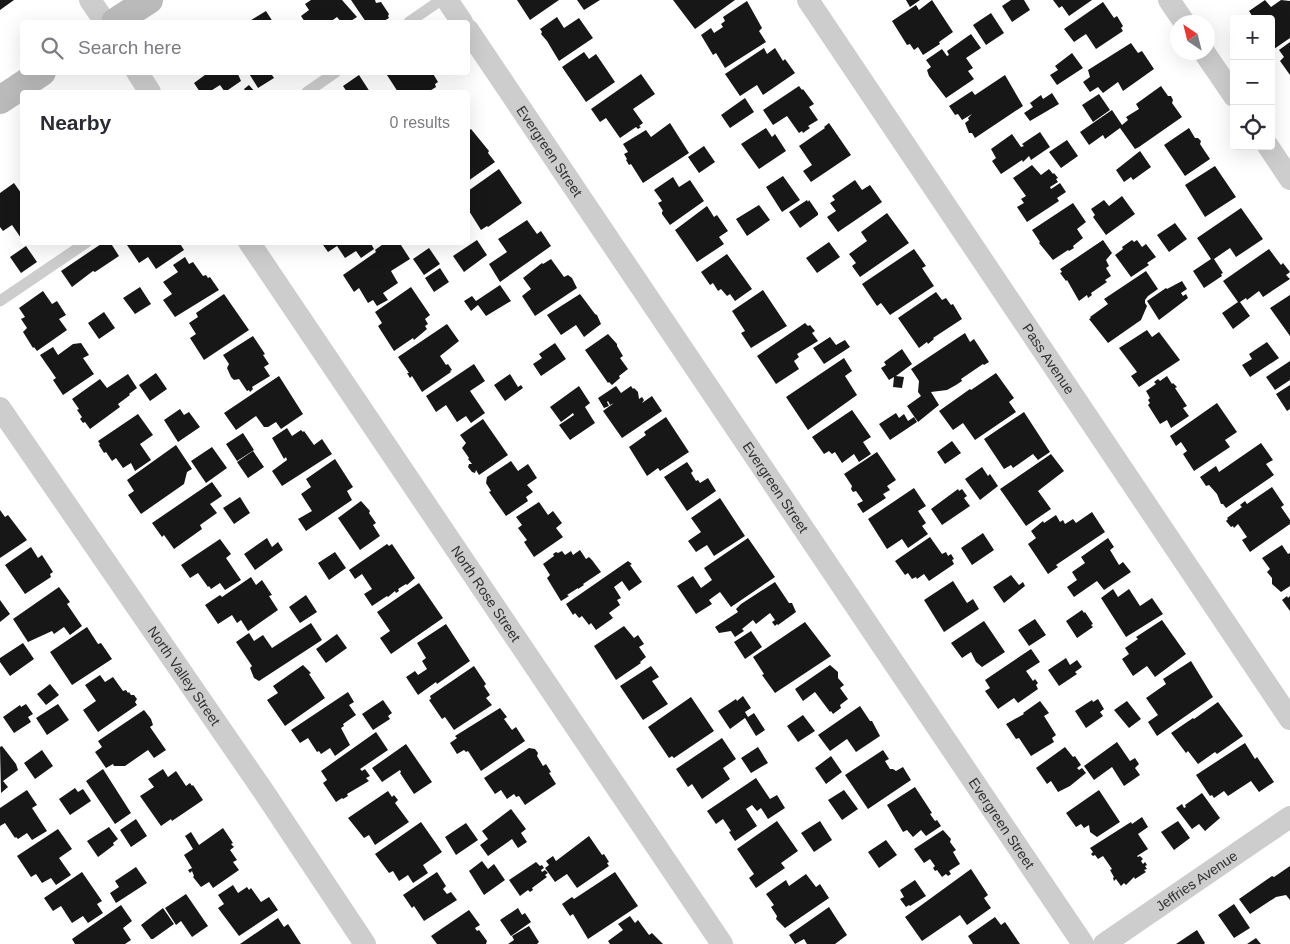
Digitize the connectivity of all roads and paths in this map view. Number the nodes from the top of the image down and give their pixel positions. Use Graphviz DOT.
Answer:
graph roads {
  1 [pos="90,0"];
  2 [pos="149,0"];
  3 [pos="441,0"];
  4 [pos="447,0"];
  5 [pos="808,0"];
  6 [pos="1169,0"];
  7 [pos="1179,15"];
  8 [pos="104,20"];
  9 [pos="118,20"];
  10 [pos="412,20"];
  11 [pos="461,20"];
  12 [pos="470,33"];
  13 [pos="1209,60"];
  14 [pos="38,75"];
  15 [pos="139,75"];
  16 [pos="332,75"];
  17 [pos="149,90"];
  18 [pos="310,90"];
  19 [pos="1230,90"];
  20 [pos="0,100"];
  21 [pos="1271,150"];
  22 [pos="1290,179"];
  23 [pos="83,245"];
  24 [pos="251,245"];
  25 [pos="0,301"];
  26 [pos="0,408"];
  27 [pos="1290,719"];
  28 [pos="1290,817"];
  29 [pos="365,944"];
  30 [pos="722,944"];
  31 [pos="1083,944"];
  32 [pos="1104,944"];
  1 -- 8 [label="street"];
  2 -- 9 [label="main road"];
  3 -- 10 [label="lane"];
  4 -- 11 [label="street"];
  5 -- 27 [label="street, Pass Avenue"];
  6 -- 7 [label="street"];
  12 -- 31 [label="street, Evergreen Street"];
  13 -- 19 [label="street"];
  14 -- 20 [label="main road"];
  15 -- 17 [label="street"];
  16 -- 18 [label="lane"];
  21 -- 22 [label="street"];
  23 -- 25 [label="lane"];
  24 -- 30 [label="street, North Rose Street"];
  26 -- 29 [label="street, North Valley Street"];
  28 -- 32 [label="street, Jeffries Avenue"];
}
